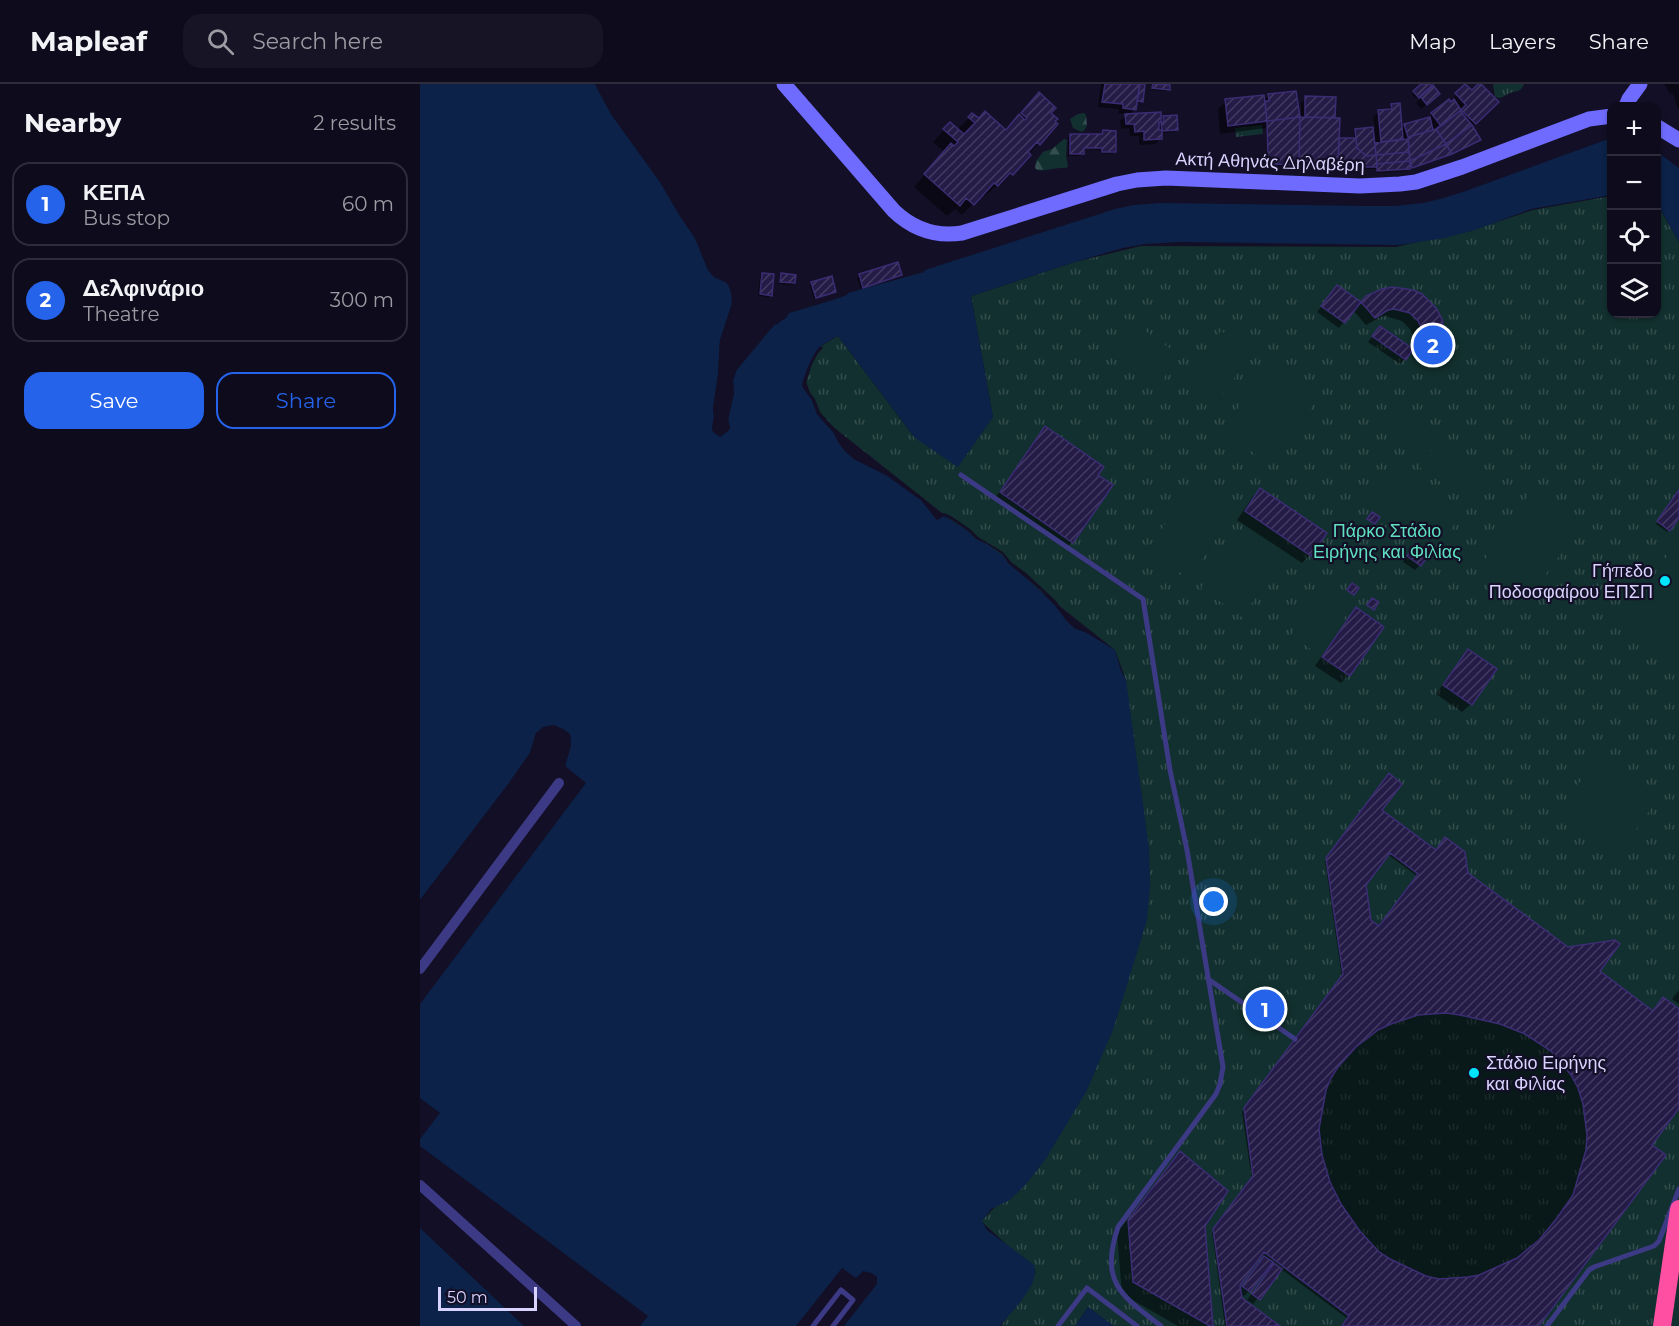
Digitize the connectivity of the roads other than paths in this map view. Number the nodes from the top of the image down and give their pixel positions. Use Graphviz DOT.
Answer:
graph roads {
  1 [pos="784,84"];
  2 [pos="1640,84"];
  3 [pos="1628,102"];
  4 [pos="1607,117"];
  5 [pos="1661,129"];
  6 [pos="1678,138"];
  7 [pos="961,475"];
  8 [pos="559,783"];
  9 [pos="420,969"];
  10 [pos="1208,979"];
  11 [pos="1295,1039"];
  12 [pos="420,1185"];
  13 [pos="1679,1189"];
  14 [pos="1679,1209"];
  15 [pos="576,1326"];
  16 [pos="813,1326"];
  17 [pos="833,1326"];
  18 [pos="1058,1326"];
  19 [pos="1137,1326"];
  20 [pos="1161,1326"];
  21 [pos="1547,1326"];
  22 [pos="1662,1326"];
  1 -- 4 [label="street, Ακτή Αθηνάς Δηλαβέρη"];
  2 -- 3 [label="street"];
  5 -- 6 [label="street"];
  7 -- 10 [label="lane"];
  8 -- 9 [label="street"];
  10 -- 11 [label="lane"];
  10 -- 20 [label="lane"];
  12 -- 15 [label="street"];
  13 -- 21 [label="lane"];
  14 -- 22 [label="highway"];
  16 -- 17 [label="lane"];
  18 -- 19 [label="lane"];
}
